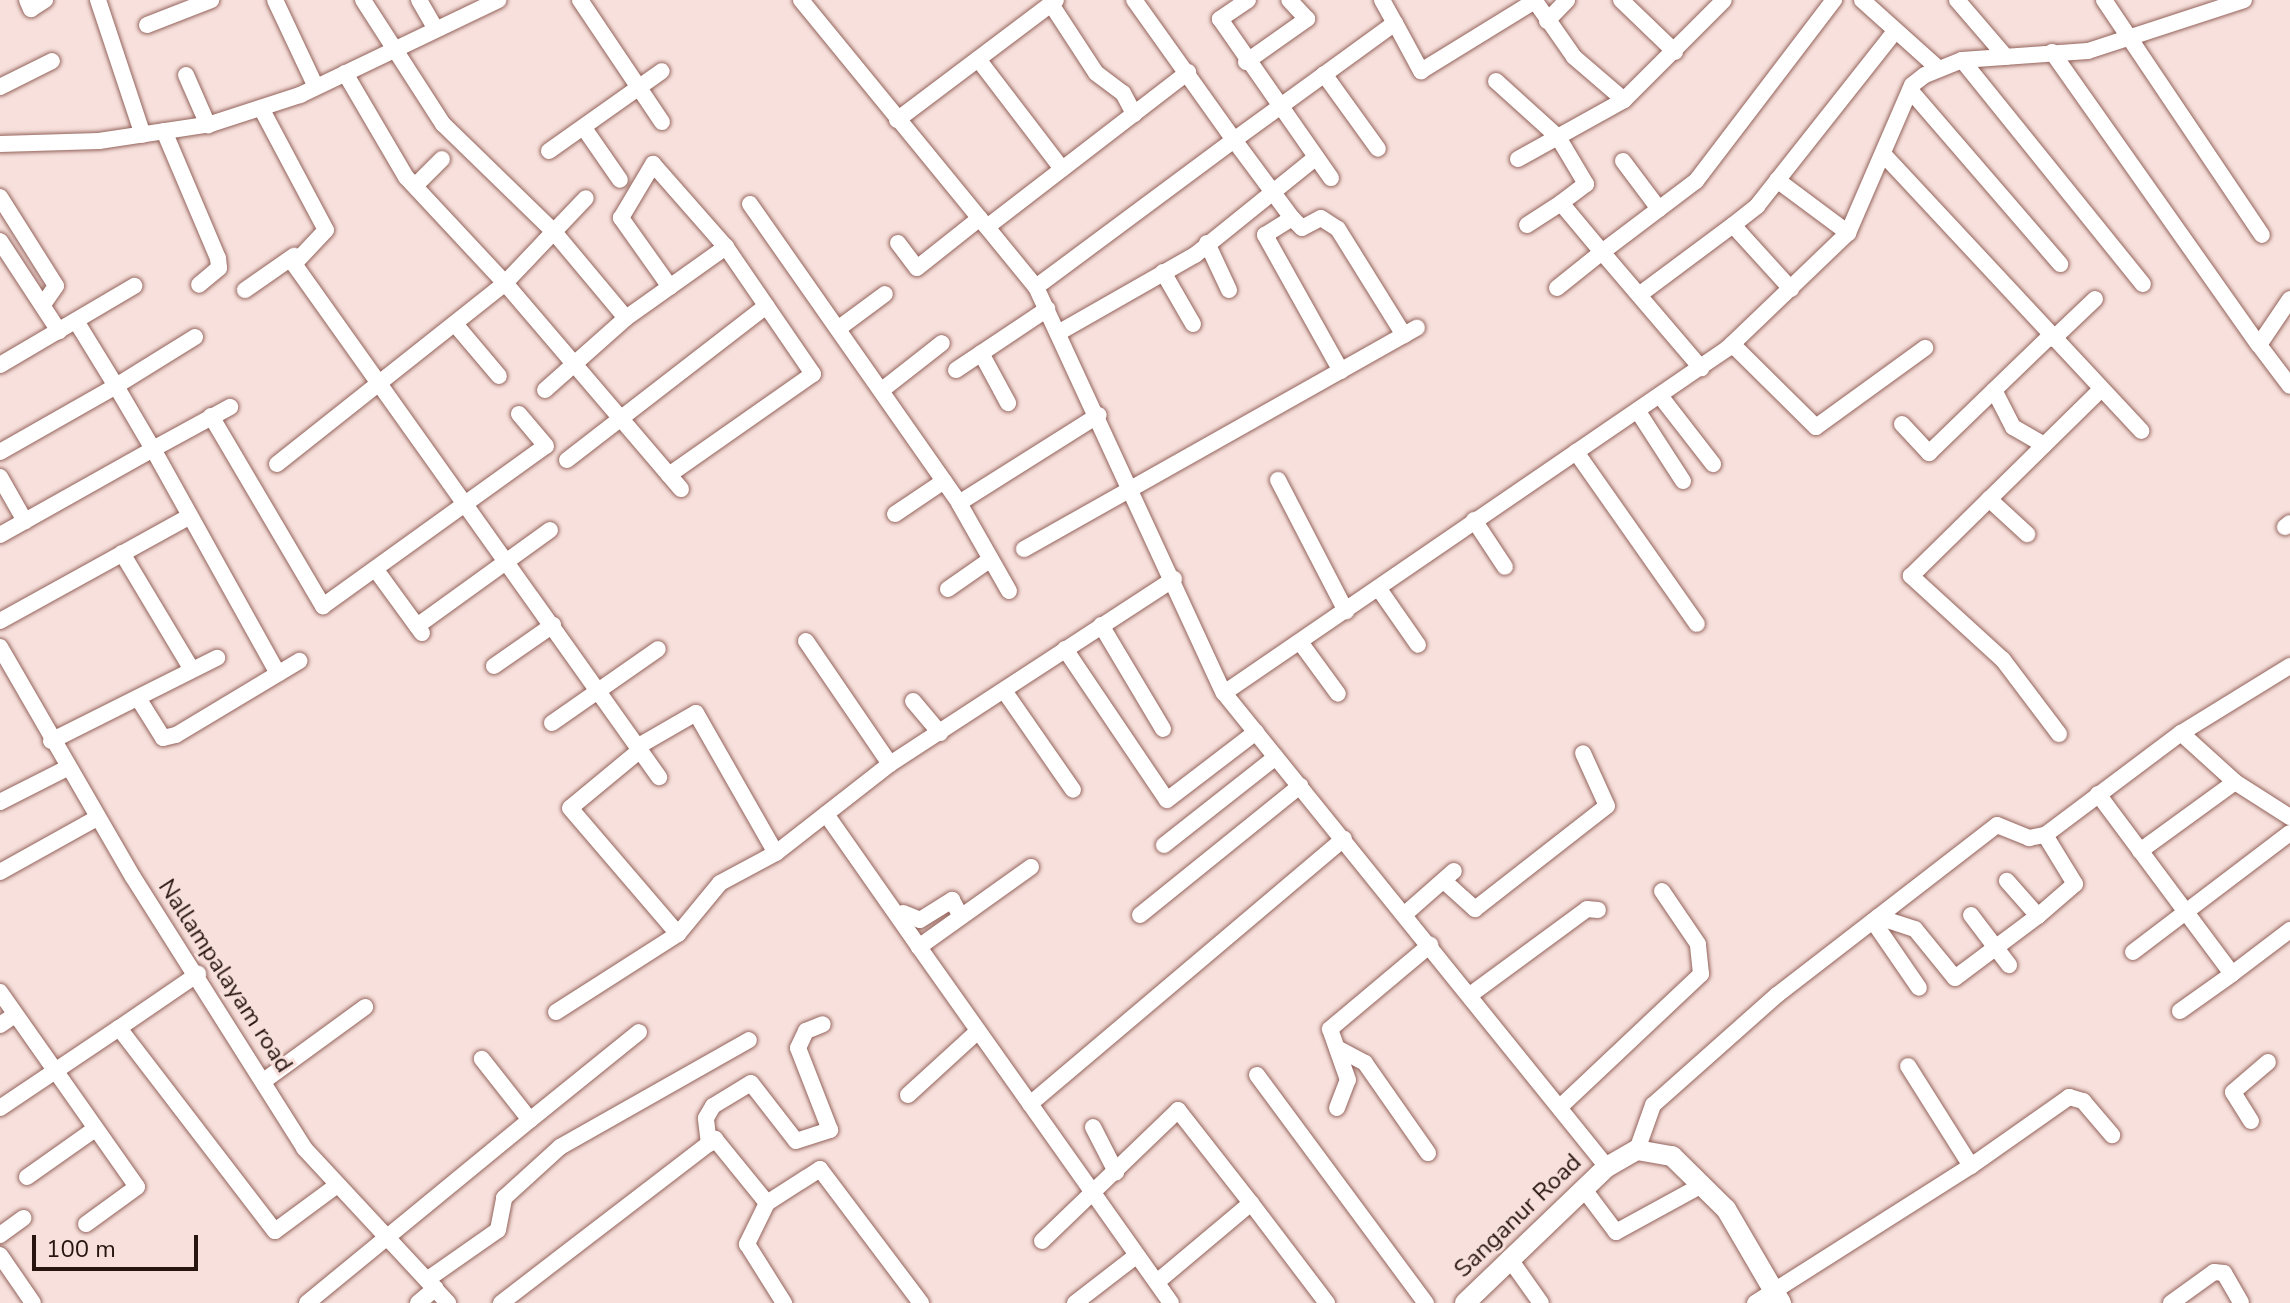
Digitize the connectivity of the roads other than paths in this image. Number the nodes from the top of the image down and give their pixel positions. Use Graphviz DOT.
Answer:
graph roads {
  1 [pos="27,0"];
  2 [pos="45,0"];
  3 [pos="98,0"];
  4 [pos="212,0"];
  5 [pos="275,0"];
  6 [pos="363,0"];
  7 [pos="419,0"];
  8 [pos="498,0"];
  9 [pos="580,0"];
  10 [pos="801,0"];
  11 [pos="1134,0"];
  12 [pos="1248,0"];
  13 [pos="1289,0"];
  14 [pos="1382,0"];
  15 [pos="1567,0"];
  16 [pos="1621,0"];
  17 [pos="1834,0"];
  18 [pos="1862,0"];
  19 [pos="1957,0"];
  20 [pos="2104,0"];
  21 [pos="2244,0"];
  22 [pos="1054,2"];
  23 [pos="1719,2"];
  24 [pos="2192,6"];
  25 [pos="1547,21"];
  26 [pos="1395,23"];
  27 [pos="147,25"];
  28 [pos="436,29"];
  29 [pos="1895,31"];
  30 [pos="2129,41"];
  31 [pos="391,49"];
  32 [pos="1675,52"];
  33 [pos="2052,52"];
  34 [pos="2006,57"];
  35 [pos="978,59"];
  36 [pos="1962,60"];
  37 [pos="52,61"];
  38 [pos="1246,62"];
  39 [pos="1939,69"];
  40 [pos="662,71"];
  41 [pos="1188,72"];
  42 [pos="345,73"];
  43 [pos="1324,74"];
  44 [pos="186,75"];
  45 [pos="1496,81"];
  46 [pos="0,87"];
  47 [pos="316,87"];
  48 [pos="639,88"];
  49 [pos="1910,90"];
  50 [pos="1624,100"];
  51 [pos="1279,107"];
  52 [pos="261,108"];
  53 [pos="1134,114"];
  54 [pos="897,120"];
  55 [pos="662,122"];
  56 [pos="208,125"];
  57 [pos="584,128"];
  58 [pos="164,131"];
  59 [pos="143,135"];
  60 [pos="1558,137"];
  61 [pos="1234,140"];
  62 [pos="0,144"];
  63 [pos="1378,149"];
  64 [pos="549,151"];
  65 [pos="1885,156"];
  66 [pos="1315,158"];
  67 [pos="442,159"];
  68 [pos="1518,159"];
  69 [pos="1623,161"];
  70 [pos="1062,169"];
  71 [pos="1331,178"];
  72 [pos="620,180"];
  73 [pos="1777,180"];
  74 [pos="415,186"];
  75 [pos="1271,189"];
  76 [pos="0,197"];
  77 [pos="586,198"];
  78 [pos="1561,203"];
  79 [pos="750,204"];
  80 [pos="1659,209"];
  81 [pos="1292,218"];
  82 [pos="984,222"];
  83 [pos="1527,225"];
  84 [pos="1733,225"];
  85 [pos="554,232"];
  86 [pos="1848,233"];
  87 [pos="2262,235"];
  88 [pos="0,241"];
  89 [pos="898,243"];
  90 [pos="1207,243"];
  91 [pos="726,247"];
  92 [pos="1602,252"];
  93 [pos="294,256"];
  94 [pos="2060,264"];
  95 [pos="1163,272"];
  96 [pos="505,283"];
  97 [pos="2143,284"];
  98 [pos="199,285"];
  99 [pos="134,286"];
  100 [pos="670,287"];
  101 [pos="1036,287"];
  102 [pos="1557,288"];
  103 [pos="1791,289"];
  104 [pos="245,290"];
  105 [pos="1229,290"];
  106 [pos="885,294"];
  107 [pos="1639,295"];
  108 [pos="2095,299"];
  109 [pos="2290,299"];
  110 [pos="44,303"];
  111 [pos="766,306"];
  112 [pos="1047,309"];
  113 [pos="626,318"];
  114 [pos="76,321"];
  115 [pos="455,324"];
  116 [pos="1193,324"];
  117 [pos="839,328"];
  118 [pos="59,331"];
  119 [pos="1058,333"];
  120 [pos="195,337"];
  121 [pos="2052,338"];
  122 [pos="942,343"];
  123 [pos="1732,344"];
  124 [pos="2259,345"];
  125 [pos="1925,348"];
  126 [pos="981,353"];
  127 [pos="574,363"];
  128 [pos="0,365"];
  129 [pos="1701,368"];
  130 [pos="956,370"];
  131 [pos="1341,371"];
  132 [pos="499,376"];
  133 [pos="383,383"];
  134 [pos="116,386"];
  135 [pos="2290,386"];
  136 [pos="2101,389"];
  137 [pos="545,390"];
  138 [pos="882,390"];
  139 [pos="1994,390"];
  140 [pos="1661,397"];
  141 [pos="1008,403"];
  142 [pos="230,407"];
  143 [pos="1639,413"];
  144 [pos="519,414"];
  145 [pos="1099,415"];
  146 [pos="211,416"];
  147 [pos="619,416"];
  148 [pos="1902,424"];
  149 [pos="2141,431"];
  150 [pos="2044,445"];
  151 [pos="153,449"];
  152 [pos="0,452"];
  153 [pos="1576,452"];
  154 [pos="567,460"];
  155 [pos="277,464"];
  156 [pos="1713,464"];
  157 [pos="669,475"];
  158 [pos="0,477"];
  159 [pos="1278,480"];
  160 [pos="944,481"];
  161 [pos="1683,481"];
  162 [pos="681,489"];
  163 [pos="1132,492"];
  164 [pos="1989,499"];
  165 [pos="466,502"];
  166 [pos="959,503"];
  167 [pos="895,514"];
  168 [pos="190,516"];
  169 [pos="1474,520"];
  170 [pos="25,521"];
  171 [pos="550,530"];
  172 [pos="2027,534"];
  173 [pos="0,535"];
  174 [pos="1024,549"];
  175 [pos="122,553"];
  176 [pos="991,559"];
  177 [pos="507,561"];
  178 [pos="1505,567"];
  179 [pos="376,570"];
  180 [pos="1174,579"];
  181 [pos="948,589"];
  182 [pos="1379,589"];
  183 [pos="1009,591"];
  184 [pos="1346,611"];
  185 [pos="0,621"];
  186 [pos="1697,624"];
  187 [pos="553,625"];
  188 [pos="1101,625"];
  189 [pos="806,641"];
  190 [pos="1300,642"];
  191 [pos="1418,645"];
  192 [pos="0,647"];
  193 [pos="658,649"];
  194 [pos="1065,649"];
  195 [pos="217,658"];
  196 [pos="299,661"];
  197 [pos="494,666"];
  198 [pos="2290,666"];
  199 [pos="192,670"];
  200 [pos="278,674"];
  201 [pos="600,691"];
  202 [pos="1005,692"];
  203 [pos="1224,693"];
  204 [pos="1338,694"];
  205 [pos="138,698"];
  206 [pos="913,701"];
  207 [pos="552,723"];
  208 [pos="1163,729"];
  209 [pos="1256,732"];
  210 [pos="940,733"];
  211 [pos="2181,733"];
  212 [pos="2059,734"];
  213 [pos="51,741"];
  214 [pos="638,749"];
  215 [pos="1583,753"];
  216 [pos="1276,757"];
  217 [pos="890,764"];
  218 [pos="67,768"];
  219 [pos="659,777"];
  220 [pos="2235,782"];
  221 [pos="1300,786"];
  222 [pos="1073,790"];
  223 [pos="2098,794"];
  224 [pos="0,802"];
  225 [pos="826,814"];
  226 [pos="2290,817"];
  227 [pos="97,818"];
  228 [pos="2290,833"];
  229 [pos="2045,835"];
  230 [pos="1344,839"];
  231 [pos="1164,845"];
  232 [pos="2140,851"];
  233 [pos="776,853"];
  234 [pos="1031,867"];
  235 [pos="0,872"];
  236 [pos="2007,881"];
  237 [pos="1662,891"];
  238 [pos="1598,910"];
  239 [pos="2186,912"];
  240 [pos="903,913"];
  241 [pos="1405,914"];
  242 [pos="1140,915"];
  243 [pos="1971,915"];
  244 [pos="2038,916"];
  245 [pos="961,917"];
  246 [pos="1876,919"];
  247 [pos="2290,930"];
  248 [pos="678,934"];
  249 [pos="1430,945"];
  250 [pos="919,947"];
  251 [pos="1995,948"];
  252 [pos="2133,952"];
  253 [pos="2009,965"];
  254 [pos="198,974"];
  255 [pos="2232,974"];
  256 [pos="1919,988"];
  257 [pos="0,992"];
  258 [pos="1470,995"];
  259 [pos="365,1007"];
  260 [pos="2180,1011"];
  261 [pos="556,1012"];
  262 [pos="15,1015"];
  263 [pos="823,1024"];
  264 [pos="0,1025"];
  265 [pos="119,1028"];
  266 [pos="978,1031"];
  267 [pos="639,1032"];
  268 [pos="749,1040"];
  269 [pos="1337,1048"];
  270 [pos="482,1059"];
  271 [pos="2268,1062"];
  272 [pos="1908,1066"];
  273 [pos="53,1073"];
  274 [pos="1257,1075"];
  275 [pos="265,1080"];
  276 [pos="908,1095"];
  277 [pos="1030,1104"];
  278 [pos="1560,1107"];
  279 [pos="0,1108"];
  280 [pos="1337,1108"];
  281 [pos="530,1120"];
  282 [pos="2251,1121"];
  283 [pos="1093,1127"];
  284 [pos="95,1129"];
  285 [pos="2112,1135"];
  286 [pos="709,1144"];
  287 [pos="1637,1150"];
  288 [pos="1428,1153"];
  289 [pos="1971,1166"];
  290 [pos="1607,1167"];
  291 [pos="1116,1172"];
  292 [pos="27,1177"];
  293 [pos="1702,1185"];
  294 [pos="336,1186"];
  295 [pos="1583,1188"];
  296 [pos="1094,1194"];
  297 [pos="767,1203"];
  298 [pos="1251,1203"];
  299 [pos="23,1218"];
  300 [pos="86,1224"];
  301 [pos="0,1235"];
  302 [pos="394,1237"];
  303 [pos="1042,1241"];
  304 [pos="0,1255"];
  305 [pos="1137,1255"];
  306 [pos="1509,1258"];
  307 [pos="1157,1282"];
  308 [pos="432,1284"];
  309 [pos="1778,1297"];
  310 [pos="33,1303"];
  311 [pos="307,1303"];
  312 [pos="418,1303"];
  313 [pos="448,1303"];
  314 [pos="501,1303"];
  315 [pos="784,1303"];
  316 [pos="921,1303"];
  317 [pos="1075,1303"];
  318 [pos="1171,1303"];
  319 [pos="1327,1303"];
  320 [pos="1426,1303"];
  321 [pos="1465,1303"];
  322 [pos="1541,1303"];
  323 [pos="1755,1303"];
  324 [pos="2171,1303"];
  325 [pos="2241,1303"];
  1 -- 2 [label="street"];
  3 -- 59 [label="street"];
  4 -- 27 [label="street"];
  5 -- 47 [label="street"];
  6 -- 31 [label="street"];
  7 -- 28 [label="street"];
  8 -- 28 [label="street"];
  9 -- 48 [label="street"];
  10 -- 54 [label="street"];
  11 -- 41 [label="street"];
  12 -- 38 [label="street"];
  13 -- 38 [label="street"];
  14 -- 26 [label="street"];
  15 -- 25 [label="street"];
  16 -- 32 [label="street"];
  17 -- 80 [label="street"];
  18 -- 29 [label="street"];
  19 -- 34 [label="street"];
  20 -- 30 [label="street"];
  21 -- 24 [label="street"];
  22 -- 35 [label="street"];
  22 -- 53 [label="street"];
  23 -- 32 [label="street"];
  24 -- 30 [label="street"];
  25 -- 26 [label="street"];
  25 -- 50 [label="street"];
  26 -- 43 [label="street"];
  28 -- 31 [label="street"];
  29 -- 39 [label="street"];
  29 -- 73 [label="street"];
  30 -- 33 [label="street"];
  30 -- 87 [label="street"];
  31 -- 42 [label="street"];
  31 -- 85 [label="street"];
  32 -- 50 [label="street"];
  33 -- 34 [label="street"];
  33 -- 124 [label="street"];
  34 -- 36 [label="street"];
  35 -- 54 [label="street"];
  35 -- 70 [label="street"];
  36 -- 39 [label="street"];
  36 -- 97 [label="street"];
  37 -- 46 [label="street"];
  38 -- 51 [label="street"];
  39 -- 49 [label="street"];
  40 -- 48 [label="street"];
  41 -- 53 [label="street"];
  41 -- 61 [label="street"];
  42 -- 47 [label="street"];
  42 -- 74 [label="street"];
  43 -- 51 [label="street"];
  43 -- 63 [label="street"];
  44 -- 56 [label="street"];
  45 -- 60 [label="street"];
  47 -- 52 [label="street"];
  48 -- 55 [label="street"];
  48 -- 57 [label="street"];
  49 -- 65 [label="street"];
  49 -- 94 [label="street"];
  50 -- 60 [label="street"];
  51 -- 61 [label="street"];
  51 -- 66 [label="street"];
  52 -- 56 [label="street"];
  52 -- 93 [label="street"];
  53 -- 70 [label="street"];
  54 -- 82 [label="street"];
  56 -- 58 [label="street"];
  57 -- 64 [label="street"];
  57 -- 72 [label="street"];
  58 -- 59 [label="street"];
  58 -- 98 [label="street"];
  59 -- 62 [label="street"];
  60 -- 68 [label="street"];
  60 -- 78 [label="street"];
  61 -- 75 [label="street"];
  61 -- 101 [label="street"];
  65 -- 86 [label="street"];
  65 -- 121 [label="street"];
  66 -- 71 [label="street"];
  66 -- 75 [label="street"];
  67 -- 74 [label="street"];
  69 -- 80 [label="street"];
  70 -- 82 [label="street"];
  73 -- 84 [label="street"];
  73 -- 86 [label="street"];
  74 -- 96 [label="street"];
  75 -- 81 [label="street"];
  75 -- 90 [label="street"];
  76 -- 110 [label="street"];
  77 -- 85 [label="street"];
  78 -- 83 [label="street"];
  78 -- 92 [label="street"];
  79 -- 117 [label="street"];
  80 -- 92 [label="street"];
  81 -- 131 [label="street"];
  81 -- 131 [label="street"];
  82 -- 89 [label="street"];
  82 -- 101 [label="street"];
  84 -- 103 [label="street"];
  84 -- 107 [label="street"];
  85 -- 96 [label="street"];
  85 -- 113 [label="street"];
  86 -- 103 [label="street"];
  88 -- 110 [label="street"];
  90 -- 95 [label="street"];
  90 -- 105 [label="street"];
  91 -- 100 [label="street"];
  91 -- 100 [label="street"];
  91 -- 111 [label="street"];
  92 -- 102 [label="street"];
  92 -- 107 [label="street"];
  93 -- 104 [label="street"];
  93 -- 133 [label="street"];
  95 -- 116 [label="street"];
  95 -- 119 [label="street"];
  96 -- 115 [label="street"];
  96 -- 127 [label="street"];
  99 -- 114 [label="street"];
  100 -- 113 [label="street"];
  101 -- 112 [label="street"];
  103 -- 123 [label="street"];
  106 -- 117 [label="street"];
  107 -- 129 [label="street"];
  108 -- 121 [label="street"];
  109 -- 124 [label="street"];
  110 -- 118 [label="street"];
  111 -- 147 [label="street"];
  111 -- 157 [label="street"];
  112 -- 119 [label="street"];
  112 -- 126 [label="street"];
  113 -- 127 [label="street"];
  114 -- 118 [label="street"];
  114 -- 134 [label="street"];
  115 -- 132 [label="street"];
  115 -- 133 [label="street"];
  117 -- 138 [label="street"];
  118 -- 128 [label="street"];
  119 -- 145 [label="street"];
  120 -- 134 [label="street"];
  121 -- 136 [label="street"];
  121 -- 139 [label="street"];
  122 -- 138 [label="street"];
  123 -- 125 [label="street"];
  123 -- 129 [label="street"];
  124 -- 135 [label="street"];
  126 -- 130 [label="street"];
  126 -- 141 [label="street"];
  127 -- 137 [label="street"];
  127 -- 147 [label="street"];
  129 -- 140 [label="street"];
  131 -- 163 [label="street"];
  133 -- 155 [label="street"];
  133 -- 165 [label="street"];
  134 -- 151 [label="street"];
  134 -- 152 [label="street"];
  136 -- 149 [label="street"];
  136 -- 150 [label="street"];
  138 -- 160 [label="street"];
  139 -- 148 [label="street"];
  139 -- 150 [label="street"];
  140 -- 143 [label="street"];
  140 -- 156 [label="street"];
  142 -- 146 [label="street"];
  143 -- 153 [label="street"];
  143 -- 161 [label="street"];
  144 -- 165 [label="street"];
  145 -- 163 [label="street"];
  145 -- 166 [label="street"];
  146 -- 151 [label="street"];
  146 -- 179 [label="street"];
  147 -- 154 [label="street"];
  147 -- 157 [label="street"];
  150 -- 164 [label="street"];
  151 -- 168 [label="street"];
  151 -- 170 [label="street"];
  153 -- 169 [label="street"];
  153 -- 186 [label="street"];
  157 -- 162 [label="street"];
  158 -- 170 [label="street"];
  159 -- 184 [label="street"];
  160 -- 166 [label="street"];
  160 -- 167 [label="street"];
  163 -- 174 [label="street"];
  163 -- 180 [label="street"];
  164 -- 172 [label="street"];
  164 -- 212 [label="street"];
  165 -- 177 [label="street"];
  165 -- 179 [label="street"];
  166 -- 176 [label="street"];
  168 -- 175 [label="street"];
  168 -- 200 [label="street"];
  169 -- 178 [label="street"];
  169 -- 182 [label="street"];
  170 -- 173 [label="street"];
  171 -- 177 [label="street"];
  175 -- 185 [label="street"];
  175 -- 199 [label="street"];
  176 -- 181 [label="street"];
  176 -- 183 [label="street"];
  177 -- 179 [label="street"];
  177 -- 187 [label="street"];
  180 -- 188 [label="street"];
  180 -- 203 [label="street"];
  182 -- 184 [label="street"];
  182 -- 191 [label="street"];
  184 -- 190 [label="street"];
  187 -- 197 [label="street"];
  187 -- 201 [label="street"];
  188 -- 194 [label="street"];
  188 -- 208 [label="street"];
  189 -- 217 [label="street"];
  190 -- 203 [label="street"];
  190 -- 204 [label="street"];
  192 -- 213 [label="street, Nallampalayam road"];
  193 -- 201 [label="street"];
  194 -- 202 [label="street"];
  194 -- 209 [label="street"];
  195 -- 199 [label="street"];
  196 -- 200 [label="street"];
  198 -- 211 [label="street"];
  199 -- 205 [label="street"];
  200 -- 205 [label="street"];
  201 -- 207 [label="street"];
  201 -- 214 [label="street"];
  202 -- 210 [label="street"];
  202 -- 222 [label="street"];
  203 -- 209 [label="street"];
  205 -- 213 [label="street"];
  206 -- 210 [label="street"];
  209 -- 216 [label="street"];
  210 -- 217 [label="street"];
  211 -- 220 [label="street"];
  211 -- 223 [label="street"];
  213 -- 218 [label="street, Nallampalayam road"];
  214 -- 219 [label="street"];
  214 -- 233 [label="street"];
  214 -- 248 [label="street"];
  215 -- 241 [label="street"];
  216 -- 221 [label="street"];
  216 -- 231 [label="street"];
  217 -- 225 [label="street"];
  218 -- 224 [label="street"];
  218 -- 227 [label="street, Nallampalayam road"];
  220 -- 226 [label="street"];
  220 -- 232 [label="street"];
  221 -- 230 [label="street"];
  221 -- 242 [label="street"];
  223 -- 229 [label="street"];
  223 -- 232 [label="street"];
  225 -- 233 [label="street"];
  225 -- 250 [label="street"];
  227 -- 235 [label="street"];
  227 -- 254 [label="street, Nallampalayam road"];
  228 -- 239 [label="street"];
  229 -- 244 [label="street"];
  229 -- 246 [label="street"];
  230 -- 241 [label="street"];
  230 -- 277 [label="street"];
  232 -- 239 [label="street"];
  233 -- 248 [label="street"];
  234 -- 245 [label="street"];
  236 -- 244 [label="street"];
  237 -- 278 [label="street"];
  238 -- 258 [label="street"];
  239 -- 252 [label="street"];
  239 -- 255 [label="street"];
  240 -- 245 [label="street"];
  241 -- 249 [label="street"];
  243 -- 251 [label="street"];
  244 -- 251 [label="street"];
  245 -- 250 [label="street"];
  246 -- 251 [label="street"];
  246 -- 256 [label="street"];
  246 -- 287 [label="street"];
  247 -- 255 [label="street"];
  248 -- 261 [label="street"];
  249 -- 258 [label="street"];
  249 -- 269 [label="street"];
  250 -- 266 [label="street"];
  251 -- 253 [label="street"];
  254 -- 265 [label="street"];
  254 -- 275 [label="street, Nallampalayam road"];
  255 -- 260 [label="street"];
  257 -- 262 [label="street"];
  258 -- 278 [label="street"];
  259 -- 275 [label="street"];
  262 -- 264 [label="street"];
  262 -- 273 [label="street"];
  263 -- 286 [label="street"];
  265 -- 273 [label="street"];
  265 -- 294 [label="street"];
  266 -- 276 [label="street"];
  266 -- 277 [label="street"];
  267 -- 281 [label="street"];
  268 -- 308 [label="street"];
  269 -- 280 [label="street"];
  269 -- 288 [label="street"];
  270 -- 281 [label="street"];
  271 -- 282 [label="street"];
  272 -- 289 [label="street"];
  273 -- 279 [label="street"];
  273 -- 284 [label="street"];
  274 -- 320 [label="street"];
  275 -- 294 [label="street, Nallampalayam road"];
  277 -- 296 [label="street"];
  278 -- 290 [label="street"];
  281 -- 302 [label="street"];
  283 -- 291 [label="street"];
  284 -- 292 [label="street"];
  284 -- 300 [label="street"];
  285 -- 289 [label="street"];
  286 -- 297 [label="street"];
  286 -- 314 [label="street"];
  287 -- 290 [label="main road, Sanganur Road"];
  287 -- 293 [label="main road"];
  289 -- 309 [label="street"];
  290 -- 295 [label="main road, Sanganur Road"];
  291 -- 296 [label="street"];
  291 -- 298 [label="street"];
  293 -- 295 [label="street"];
  293 -- 309 [label="main road"];
  294 -- 302 [label="street, Nallampalayam road"];
  295 -- 306 [label="main road, Sanganur Road"];
  296 -- 303 [label="street"];
  296 -- 305 [label="street"];
  297 -- 315 [label="street"];
  297 -- 316 [label="street"];
  298 -- 307 [label="street"];
  298 -- 319 [label="street"];
  299 -- 301 [label="street"];
  302 -- 308 [label="street, Nallampalayam road"];
  302 -- 311 [label="street"];
  304 -- 310 [label="street"];
  305 -- 307 [label="street"];
  305 -- 317 [label="street"];
  306 -- 321 [label="main road, Sanganur Road"];
  306 -- 322 [label="street"];
  307 -- 318 [label="street"];
  308 -- 312 [label="street"];
  308 -- 313 [label="street, Nallampalayam road"];
  309 -- 323 [label="street"];
  324 -- 325 [label="street"];
}
